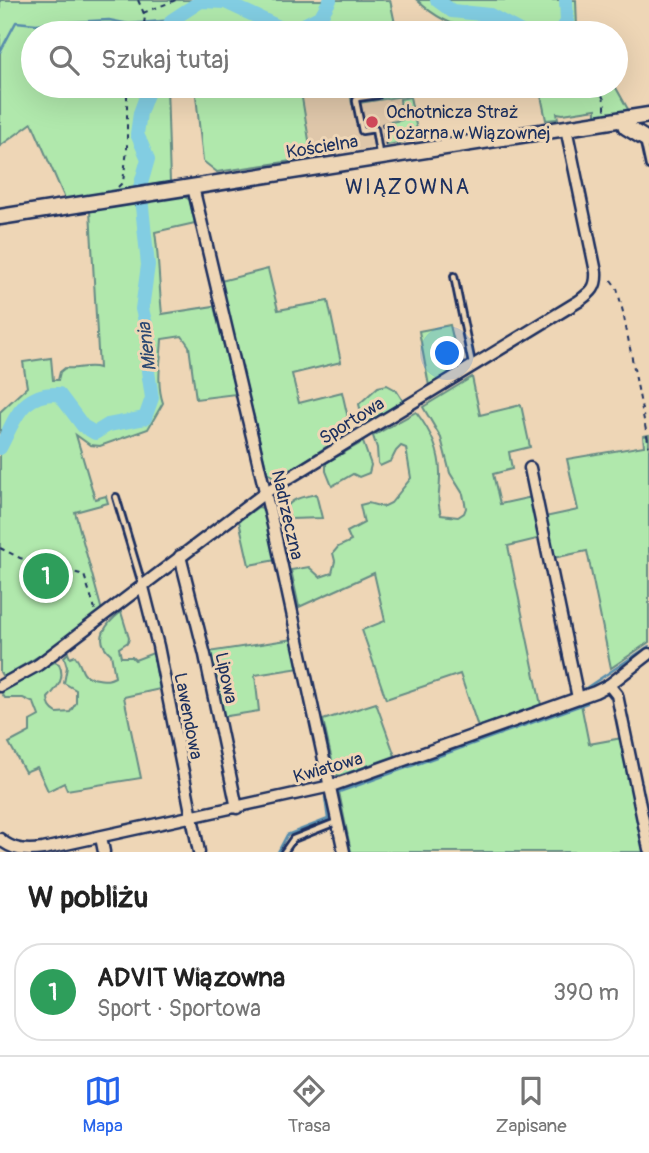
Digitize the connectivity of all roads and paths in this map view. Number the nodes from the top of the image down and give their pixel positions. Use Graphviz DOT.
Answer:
graph roads {
  1 [pos="138,0"];
  2 [pos="176,0"];
  3 [pos="144,14"];
  4 [pos="145,21"];
  5 [pos="127,98"];
  6 [pos="357,98"];
  7 [pos="603,98"];
  8 [pos="649,115"];
  9 [pos="606,116"];
  10 [pos="623,120"];
  11 [pos="382,123"];
  12 [pos="566,128"];
  13 [pos="646,139"];
  14 [pos="383,152"];
  15 [pos="649,166"];
  16 [pos="193,187"];
  17 [pos="108,201"];
  18 [pos="0,217"];
  19 [pos="454,276"];
  20 [pos="611,280"];
  21 [pos="472,365"];
  22 [pos="649,446"];
  23 [pos="530,468"];
  24 [pos="266,492"];
  25 [pos="116,497"];
  26 [pos="0,548"];
  27 [pos="180,556"];
  28 [pos="143,587"];
  29 [pos="98,620"];
  30 [pos="649,654"];
  31 [pos="609,685"];
  32 [pos="0,686"];
  33 [pos="578,698"];
  34 [pos="331,786"];
  35 [pos="237,808"];
  36 [pos="191,817"];
  37 [pos="338,822"];
  38 [pos="101,837"];
  39 [pos="0,839"];
  40 [pos="649,849"];
  41 [pos="104,852"];
  42 [pos="199,852"];
  43 [pos="284,852"];
  44 [pos="344,852"];
  1 -- 3 [label="path"];
  2 -- 3 [label="path"];
  3 -- 4 [label="path"];
  5 -- 17 [label="path"];
  6 -- 14 [label="lane"];
  7 -- 9 [label="path"];
  8 -- 10 [label="street, Kościelna"];
  10 -- 12 [label="street, Kościelna"];
  10 -- 13 [label="street"];
  11 -- 14 [label="path"];
  12 -- 14 [label="street, Kościelna"];
  12 -- 21 [label="street, Sportowa"];
  13 -- 15 [label="lane"];
  14 -- 16 [label="street, Kościelna"];
  16 -- 17 [label="street, Kościelna"];
  16 -- 24 [label="street, Nadrzeczna"];
  17 -- 18 [label="street, Kościelna"];
  19 -- 21 [label="lane"];
  20 -- 22 [label="path"];
  21 -- 24 [label="street, Sportowa"];
  23 -- 33 [label="street"];
  24 -- 27 [label="street, Sportowa"];
  24 -- 34 [label="street, Nadrzeczna"];
  25 -- 28 [label="lane"];
  26 -- 29 [label="path"];
  27 -- 28 [label="street, Sportowa"];
  27 -- 35 [label="street, Lipowa"];
  28 -- 29 [label="street, Sportowa"];
  28 -- 36 [label="street, Lawendowa"];
  29 -- 32 [label="street, Sportowa"];
  30 -- 31 [label="street, Kwiatowa"];
  31 -- 33 [label="street, Kwiatowa"];
  31 -- 40 [label="street"];
  33 -- 34 [label="street, Kwiatowa"];
  34 -- 35 [label="street, Kwiatowa"];
  34 -- 37 [label="street, Nadrzeczna"];
  35 -- 36 [label="street, Kwiatowa"];
  36 -- 38 [label="street, Kwiatowa"];
  36 -- 42 [label="street, Lawendowa"];
  37 -- 43 [label="lane"];
  37 -- 44 [label="street, Nadrzeczna"];
  38 -- 39 [label="street, Kwiatowa"];
  38 -- 41 [label="street"];
}
